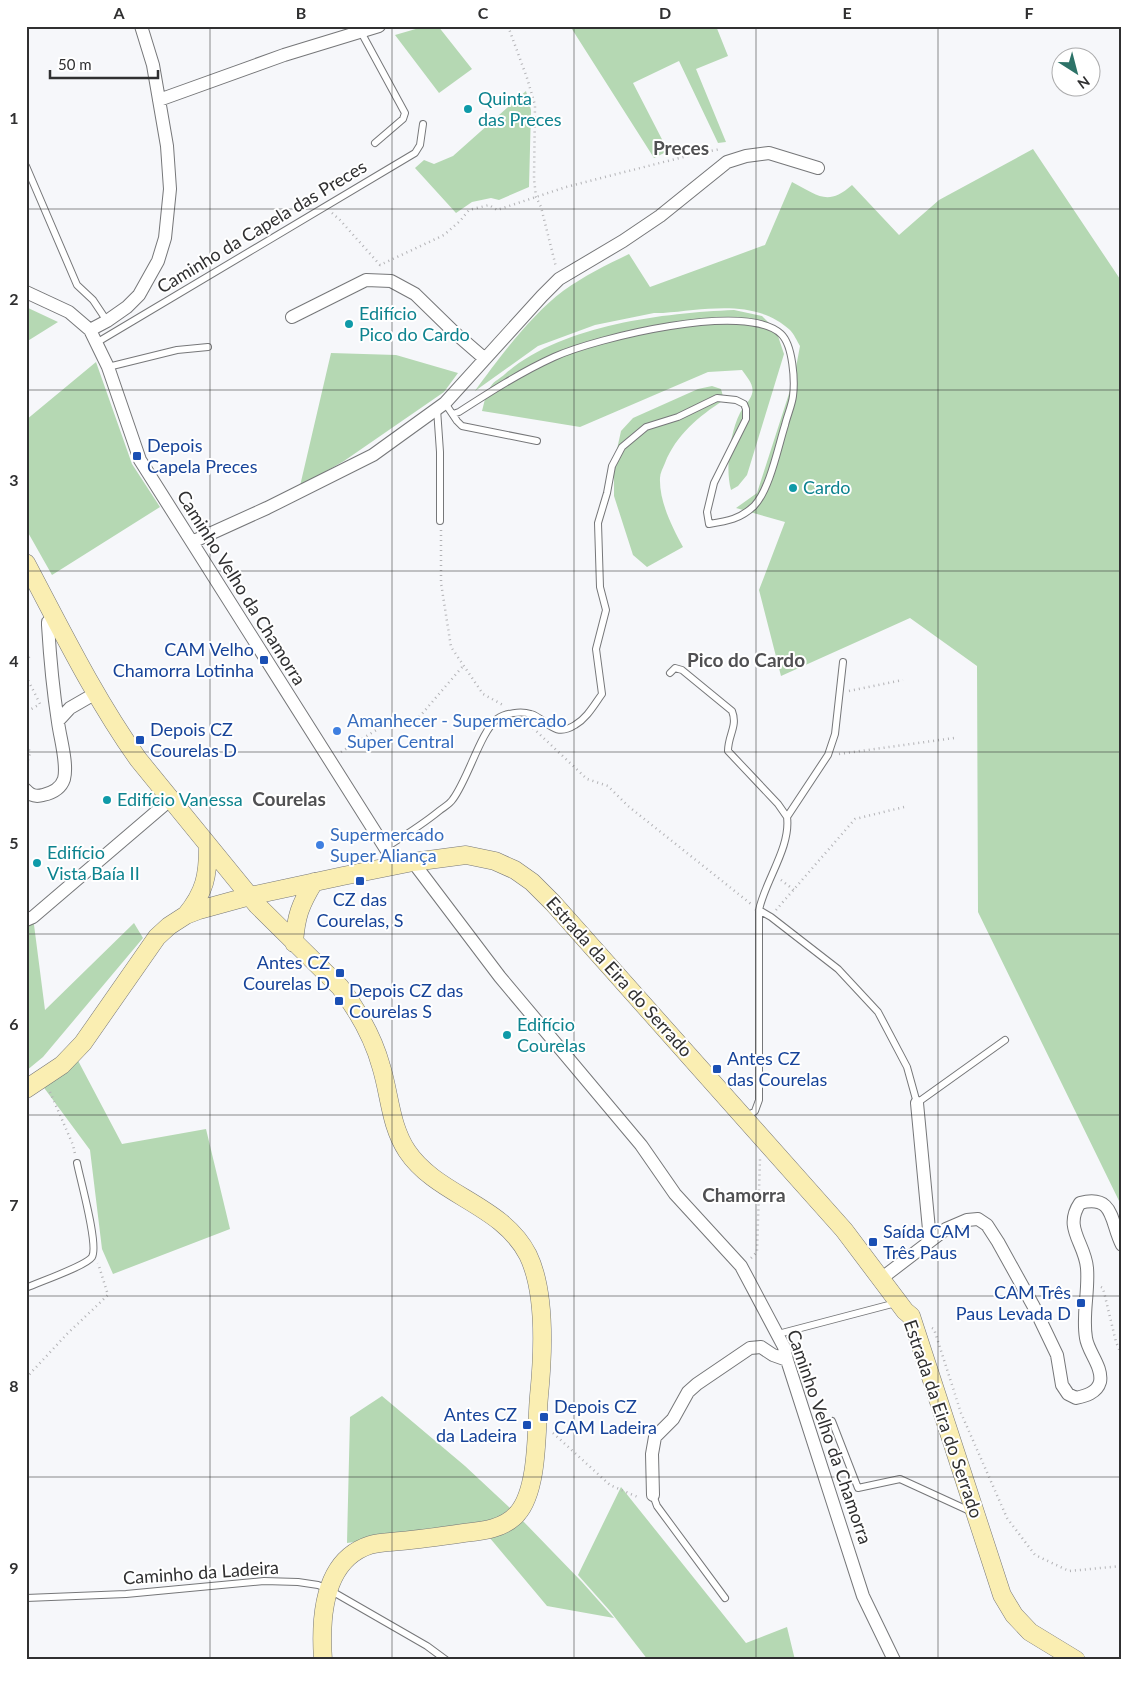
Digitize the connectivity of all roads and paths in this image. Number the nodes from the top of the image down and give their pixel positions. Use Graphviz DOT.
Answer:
graph roads {
  1 [pos="140,26"];
  2 [pos="379,26"];
  3 [pos="508,26"];
  4 [pos="363,30"];
  5 [pos="159,100"];
  6 [pos="424,124"];
  7 [pos="375,143"];
  8 [pos="724,149"];
  9 [pos="26,166"];
  10 [pos="818,168"];
  11 [pos="536,197"];
  12 [pos="325,207"];
  13 [pos="559,279"];
  14 [pos="26,292"];
  15 [pos="292,317"];
  16 [pos="107,321"];
  17 [pos="90,330"];
  18 [pos="96,343"];
  19 [pos="208,347"];
  20 [pos="485,358"];
  21 [pos="108,367"];
  22 [pos="441,406"];
  23 [pos="453,414"];
  24 [pos="537,441"];
  25 [pos="440,521"];
  26 [pos="192,542"];
  27 [pos="26,563"];
  28 [pos="55,617"];
  29 [pos="26,653"];
  30 [pos="30,659"];
  31 [pos="843,662"];
  32 [pos="463,666"];
  33 [pos="670,674"];
  34 [pos="26,676"];
  35 [pos="903,680"];
  36 [pos="96,693"];
  37 [pos="840,693"];
  38 [pos="26,712"];
  39 [pos="517,712"];
  40 [pos="58,721"];
  41 [pos="954,738"];
  42 [pos="26,740"];
  43 [pos="828,755"];
  44 [pos="329,760"];
  45 [pos="26,767"];
  46 [pos="26,790"];
  47 [pos="170,800"];
  48 [pos="904,807"];
  49 [pos="787,817"];
  50 [pos="208,846"];
  51 [pos="385,848"];
  52 [pos="413,862"];
  53 [pos="396,865"];
  54 [pos="773,875"];
  55 [pos="314,882"];
  56 [pos="794,890"];
  57 [pos="250,896"];
  58 [pos="759,910"];
  59 [pos="186,916"];
  60 [pos="771,917"];
  61 [pos="26,920"];
  62 [pos="294,942"];
  63 [pos="1006,1040"];
  64 [pos="26,1088"];
  65 [pos="49,1089"];
  66 [pos="917,1103"];
  67 [pos="745,1118"];
  68 [pos="766,1142"];
  69 [pos="77,1163"];
  70 [pos="930,1240"];
  71 [pos="1122,1245"];
  72 [pos="94,1250"];
  73 [pos="741,1266"];
  74 [pos="882,1278"];
  75 [pos="1088,1283"];
  76 [pos="26,1288"];
  77 [pos="900,1302"];
  78 [pos="911,1316"];
  79 [pos="778,1334"];
  80 [pos="1122,1356"];
  81 [pos="787,1360"];
  82 [pos="26,1378"];
  83 [pos="538,1419"];
  84 [pos="832,1420"];
  85 [pos="655,1500"];
  86 [pos="974,1512"];
  87 [pos="1122,1566"];
  88 [pos="328,1589"];
  89 [pos="26,1598"];
  90 [pos="725,1598"];
  91 [pos="322,1660"];
  92 [pos="446,1660"];
  93 [pos="894,1660"];
  94 [pos="1076,1660"];
  1 -- 5 [label="street"];
  2 -- 4 [label="street"];
  3 -- 11 [label="path"];
  4 -- 5 [label="street"];
  4 -- 7 [label="lane"];
  5 -- 16 [label="street"];
  6 -- 12 [label="lane, Caminho da Capela das Preces"];
  8 -- 11 [label="path"];
  9 -- 16 [label="lane"];
  10 -- 13 [label="street"];
  11 -- 12 [label="path"];
  11 -- 13 [label="path"];
  12 -- 18 [label="lane, Caminho da Capela das Preces"];
  13 -- 20 [label="street"];
  14 -- 17 [label="street, Caminho Velho da Chamorra"];
  15 -- 20 [label="street"];
  16 -- 17 [label="street"];
  17 -- 18 [label="street, Caminho Velho da Chamorra"];
  18 -- 21 [label="street, Caminho Velho da Chamorra"];
  19 -- 21 [label="lane"];
  20 -- 22 [label="street"];
  21 -- 26 [label="street, Caminho Velho da Chamorra"];
  22 -- 23 [label="lane"];
  22 -- 25 [label="lane"];
  22 -- 26 [label="street"];
  23 -- 24 [label="lane"];
  23 -- 39 [label="lane"];
  25 -- 32 [label="path"];
  26 -- 44 [label="street, Caminho Velho da Chamorra"];
  27 -- 28 [label="main road"];
  28 -- 36 [label="main road"];
  28 -- 40 [label="street"];
  29 -- 30 [label="path"];
  31 -- 37 [label="lane"];
  32 -- 39 [label="path"];
  32 -- 44 [label="path"];
  33 -- 49 [label="lane"];
  34 -- 38 [label="path"];
  35 -- 37 [label="path"];
  36 -- 40 [label="street"];
  36 -- 47 [label="main road"];
  37 -- 43 [label="lane"];
  39 -- 51 [label="lane"];
  39 -- 58 [label="path"];
  40 -- 46 [label="street"];
  41 -- 43 [label="path"];
  42 -- 45 [label="path"];
  43 -- 49 [label="lane"];
  44 -- 51 [label="street, Caminho Velho da Chamorra"];
  47 -- 50 [label="main road"];
  47 -- 61 [label="street"];
  48 -- 56 [label="path"];
  49 -- 54 [label="lane"];
  50 -- 57 [label="main road"];
  50 -- 59 [label="main road"];
  51 -- 53 [label="street, Caminho Velho da Chamorra"];
  52 -- 53 [label="main road, Estrada da Eira do Serrado"];
  52 -- 67 [label="main road, Estrada da Eira do Serrado"];
  52 -- 73 [label="street, Caminho Velho da Chamorra"];
  53 -- 55 [label="main road, Estrada da Eira do Serrado"];
  54 -- 56 [label="path"];
  54 -- 58 [label="lane"];
  55 -- 57 [label="main road, Estrada da Eira do Serrado"];
  55 -- 62 [label="main road"];
  56 -- 60 [label="path"];
  57 -- 59 [label="main road, Estrada da Eira do Serrado"];
  57 -- 62 [label="main road"];
  58 -- 60 [label="lane"];
  58 -- 67 [label="lane"];
  59 -- 64 [label="main road"];
  60 -- 66 [label="lane"];
  62 -- 83 [label="main road"];
  63 -- 66 [label="lane"];
  65 -- 69 [label="path"];
  66 -- 70 [label="street"];
  67 -- 68 [label="main road, Estrada da Eira do Serrado"];
  68 -- 73 [label="path"];
  68 -- 74 [label="main road, Estrada da Eira do Serrado"];
  69 -- 72 [label="lane"];
  70 -- 74 [label="street"];
  70 -- 75 [label="street"];
  71 -- 75 [label="street"];
  72 -- 76 [label="lane"];
  72 -- 82 [label="path"];
  73 -- 79 [label="street, Caminho Velho da Chamorra"];
  74 -- 77 [label="main road, Estrada da Eira do Serrado"];
  75 -- 80 [label="path"];
  77 -- 78 [label="main road, Estrada da Eira do Serrado"];
  77 -- 79 [label="lane"];
  78 -- 86 [label="main road, Estrada da Eira do Serrado"];
  78 -- 87 [label="path"];
  79 -- 81 [label="street, Caminho Velho da Chamorra"];
  81 -- 85 [label="street"];
  81 -- 93 [label="street, Caminho Velho da Chamorra"];
  83 -- 85 [label="path"];
  83 -- 88 [label="main road"];
  84 -- 86 [label="lane"];
  85 -- 90 [label="lane"];
  86 -- 94 [label="main road, Estrada da Eira do Serrado"];
  88 -- 89 [label="lane, Caminho da Ladeira"];
  88 -- 91 [label="main road"];
  88 -- 92 [label="lane, Caminho da Ladeira"];
}
